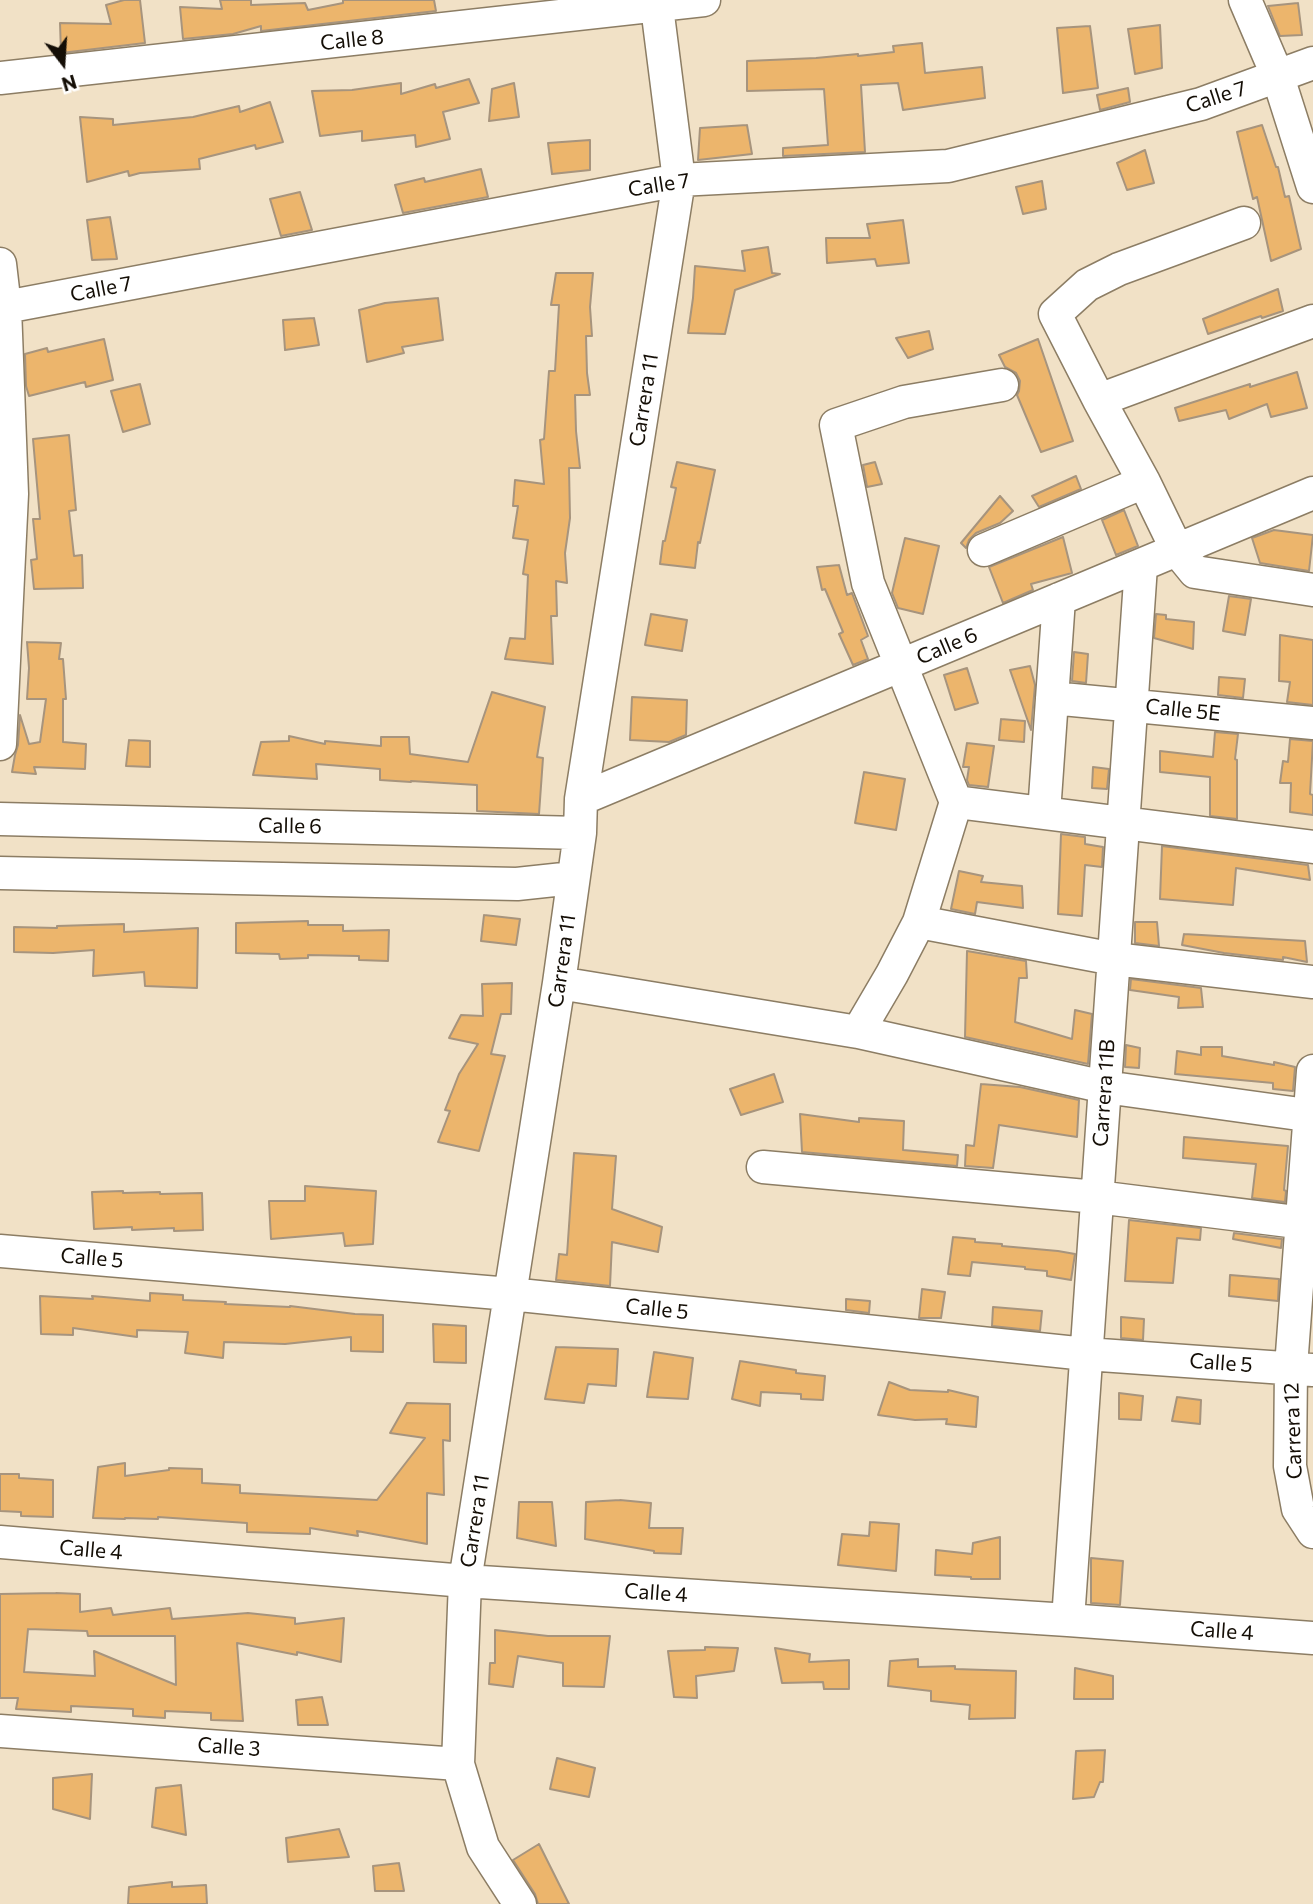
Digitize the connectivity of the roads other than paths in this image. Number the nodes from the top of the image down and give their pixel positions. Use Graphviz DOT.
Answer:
graph roads {
  1 [pos="704,0"];
  2 [pos="1245,0"];
  3 [pos="655,3"];
  4 [pos="1313,63"];
  5 [pos="1278,77"];
  6 [pos="0,78"];
  7 [pos="679,180"];
  8 [pos="1313,187"];
  9 [pos="1244,223"];
  10 [pos="0,264"];
  11 [pos="3,308"];
  12 [pos="1313,321"];
  13 [pos="1002,385"];
  14 [pos="1099,401"];
  15 [pos="1144,482"];
  16 [pos="1313,493"];
  17 [pos="984,550"];
  18 [pos="1177,550"];
  19 [pos="1141,566"];
  20 [pos="1313,590"];
  21 [pos="1059,599"];
  22 [pos="901,665"];
  23 [pos="1052,698"];
  24 [pos="1131,705"];
  25 [pos="1313,723"];
  26 [pos="0,744"];
  27 [pos="581,799"];
  28 [pos="956,802"];
  29 [pos="1044,813"];
  30 [pos="0,819"];
  31 [pos="1123,823"];
  32 [pos="580,833"];
  33 [pos="1313,847"];
  34 [pos="0,873"];
  35 [pos="573,878"];
  36 [pos="919,922"];
  37 [pos="1114,959"];
  38 [pos="1313,982"];
  39 [pos="559,983"];
  40 [pos="858,1031"];
  41 [pos="1313,1071"];
  42 [pos="1105,1087"];
  43 [pos="1311,1115"];
  44 [pos="763,1167"];
  45 [pos="1097,1197"];
  46 [pos="1308,1223"];
  47 [pos="0,1251"];
  48 [pos="510,1294"];
  49 [pos="1086,1354"];
  50 [pos="1302,1369"];
  51 [pos="1313,1532"];
  52 [pos="0,1542"];
  53 [pos="465,1581"];
  54 [pos="1068,1620"];
  55 [pos="1313,1638"];
  56 [pos="0,1731"];
  57 [pos="458,1764"];
  58 [pos="520,1904"];
  1 -- 3 [label="street, Calle 8"];
  2 -- 5 [label="street"];
  3 -- 6 [label="street, Calle 8"];
  3 -- 7 [label="street, Carrera 11"];
  4 -- 5 [label="street, Calle 7"];
  5 -- 7 [label="street, Calle 7"];
  5 -- 8 [label="street"];
  7 -- 11 [label="street, Calle 7"];
  7 -- 27 [label="street, Carrera 11"];
  9 -- 14 [label="street"];
  10 -- 11 [label="street"];
  11 -- 26 [label="street"];
  12 -- 14 [label="street"];
  13 -- 22 [label="street"];
  14 -- 15 [label="street"];
  15 -- 17 [label="street"];
  15 -- 18 [label="street"];
  16 -- 18 [label="street, Calle 6"];
  18 -- 19 [label="street, Calle 6"];
  18 -- 20 [label="street"];
  19 -- 21 [label="street, Calle 6"];
  19 -- 24 [label="street, Carrera 11B"];
  21 -- 22 [label="street, Calle 6"];
  21 -- 23 [label="street"];
  22 -- 27 [label="street, Calle 6"];
  22 -- 28 [label="street"];
  23 -- 24 [label="street, Calle 5E"];
  23 -- 29 [label="street"];
  24 -- 25 [label="street, Calle 5E"];
  24 -- 31 [label="street, Carrera 11B"];
  27 -- 32 [label="street, Carrera 11"];
  28 -- 29 [label="street"];
  28 -- 36 [label="street"];
  29 -- 31 [label="street"];
  30 -- 32 [label="street, Calle 6"];
  31 -- 33 [label="street"];
  31 -- 37 [label="street, Carrera 11B"];
  32 -- 35 [label="street, Carrera 11"];
  34 -- 35 [label="street"];
  35 -- 39 [label="street, Carrera 11"];
  36 -- 37 [label="street"];
  36 -- 40 [label="street"];
  37 -- 38 [label="street"];
  37 -- 42 [label="street, Carrera 11B"];
  39 -- 40 [label="street"];
  39 -- 48 [label="street, Carrera 11"];
  40 -- 42 [label="street"];
  41 -- 43 [label="street, Carrera 12"];
  42 -- 43 [label="street"];
  42 -- 45 [label="street, Carrera 11B"];
  43 -- 46 [label="street, Carrera 12"];
  44 -- 45 [label="street"];
  45 -- 46 [label="street"];
  45 -- 49 [label="street, Carrera 11B"];
  46 -- 50 [label="street, Carrera 12"];
  47 -- 48 [label="street, Calle 5"];
  48 -- 49 [label="street, Calle 5"];
  48 -- 53 [label="street, Carrera 11"];
  49 -- 50 [label="street, Calle 5"];
  49 -- 54 [label="street, Carrera 11B"];
  50 -- 51 [label="street, Carrera 12"];
  52 -- 53 [label="street, Calle 4"];
  53 -- 54 [label="street, Calle 4"];
  53 -- 57 [label="street, Carrera 11"];
  54 -- 55 [label="street, Calle 4"];
  56 -- 57 [label="street, Calle 3"];
  57 -- 58 [label="street, Carrera 11"];
}
